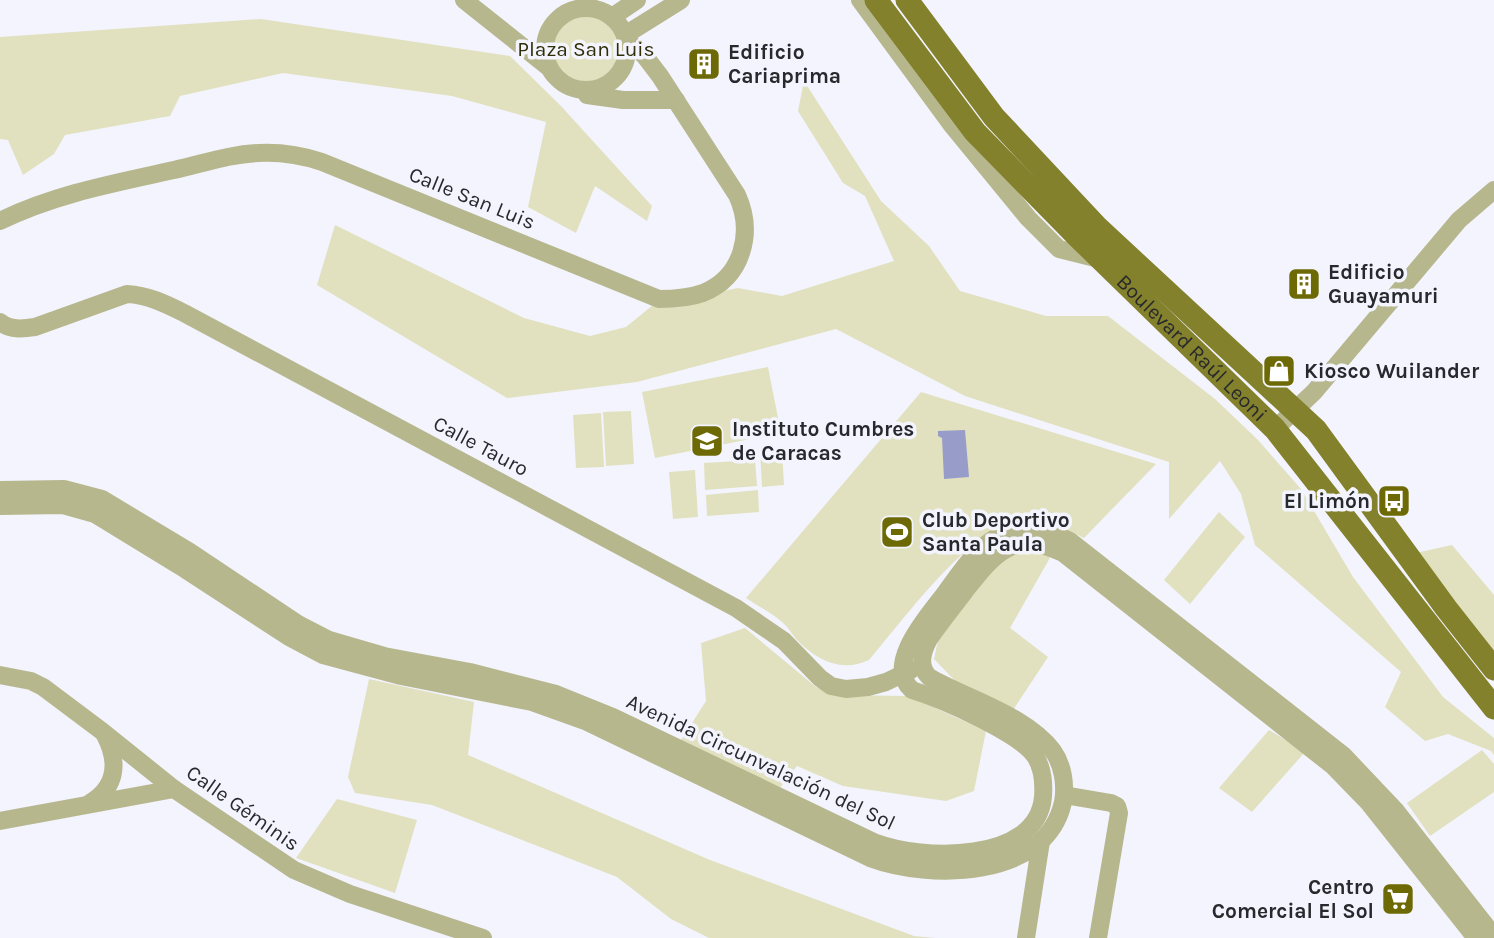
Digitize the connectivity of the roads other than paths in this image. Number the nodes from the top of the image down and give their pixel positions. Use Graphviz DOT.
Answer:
graph roads {
  1 [pos="464,0"];
  2 [pos="638,0"];
  3 [pos="681,0"];
  4 [pos="860,0"];
  5 [pos="876,0"];
  6 [pos="907,0"];
  7 [pos="577,4"];
  8 [pos="612,17"];
  9 [pos="626,38"];
  10 [pos="547,66"];
  11 [pos="578,90"];
  12 [pos="676,100"];
  13 [pos="1494,190"];
  14 [pos="0,221"];
  15 [pos="1102,260"];
  16 [pos="0,322"];
  17 [pos="1295,410"];
  18 [pos="1275,429"];
  19 [pos="0,490"];
  20 [pos="0,506"];
  21 [pos="923,666"];
  22 [pos="1494,669"];
  23 [pos="903,672"];
  24 [pos="0,675"];
  25 [pos="1494,708"];
  26 [pos="103,732"];
  27 [pos="174,789"];
  28 [pos="1064,796"];
  29 [pos="86,806"];
  30 [pos="0,821"];
  31 [pos="1041,841"];
  32 [pos="1409,841"];
  33 [pos="1494,936"];
  34 [pos="479,937"];
  35 [pos="1026,938"];
  36 [pos="1098,938"];
  37 [pos="1476,938"];
  1 -- 10 [label="street"];
  2 -- 8 [label="street"];
  3 -- 9 [label="street"];
  4 -- 15 [label="street"];
  5 -- 15 [label="main road, Boulevard Raúl Leoni"];
  6 -- 17 [label="main road, Boulevard Raúl Leoni"];
  7 -- 8 [label="street"];
  7 -- 10 [label="street"];
  8 -- 9 [label="street"];
  9 -- 11 [label="street"];
  9 -- 12 [label="street, Calle San Luis"];
  10 -- 11 [label="street"];
  11 -- 12 [label="street"];
  12 -- 14 [label="street, Calle San Luis"];
  13 -- 17 [label="street"];
  15 -- 18 [label="main road, Boulevard Raúl Leoni"];
  16 -- 23 [label="street, Calle Tauro"];
  17 -- 18 [label="street"];
  17 -- 22 [label="main road, Boulevard Raúl Leoni"];
  18 -- 25 [label="main road, Boulevard Raúl Leoni"];
  19 -- 23 [label="street, Avenida Circunvalación del Sol"];
  20 -- 31 [label="street, Avenida Circunvalación del Sol"];
  21 -- 23 [label="street, Calle Tauro"];
  21 -- 28 [label="street"];
  21 -- 32 [label="street"];
  23 -- 32 [label="street"];
  24 -- 26 [label="street, Calle Géminis"];
  26 -- 27 [label="street, Calle Géminis"];
  26 -- 29 [label="street"];
  27 -- 29 [label="street"];
  27 -- 34 [label="street, Calle Géminis"];
  28 -- 31 [label="street, Avenida Circunvalación del Sol"];
  28 -- 36 [label="street"];
  29 -- 30 [label="street"];
  31 -- 35 [label="street"];
  32 -- 33 [label="street"];
  32 -- 37 [label="street"];
}
